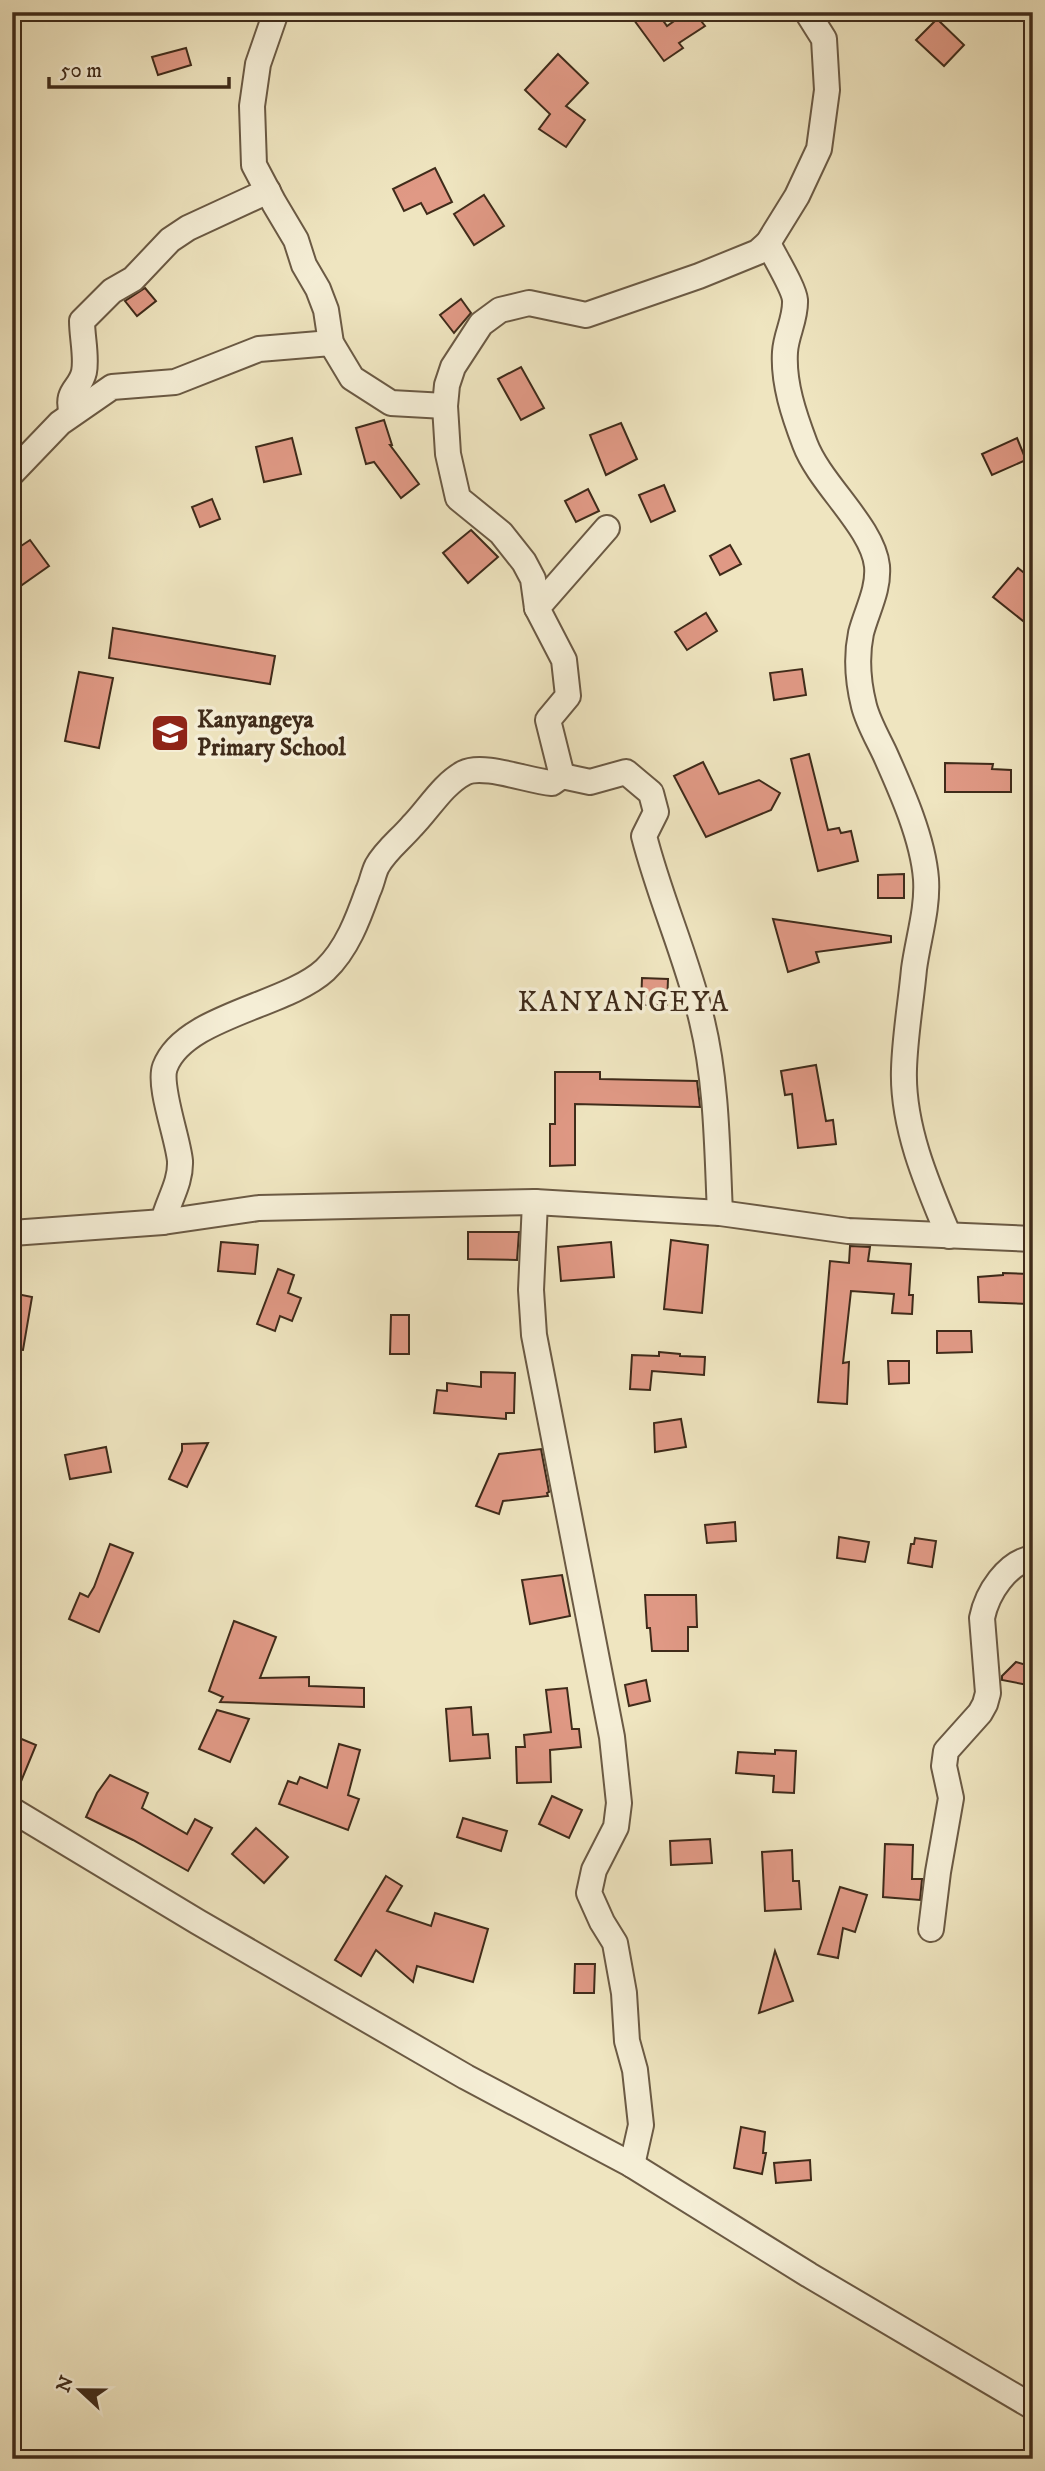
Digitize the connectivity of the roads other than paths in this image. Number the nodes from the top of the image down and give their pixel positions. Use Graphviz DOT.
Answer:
graph roads {
  1 [pos="276,12"];
  2 [pos="807,12"];
  3 [pos="268,191"];
  4 [pos="768,243"];
  5 [pos="331,343"];
  6 [pos="445,407"];
  7 [pos="72,414"];
  8 [pos="12,473"];
  9 [pos="607,528"];
  10 [pos="537,608"];
  11 [pos="562,776"];
  12 [pos="535,1202"];
  13 [pos="720,1213"];
  14 [pos="163,1222"];
  15 [pos="12,1233"];
  16 [pos="949,1236"];
  17 [pos="1033,1239"];
  18 [pos="1033,1558"];
  19 [pos="12,1810"];
  20 [pos="931,1929"];
  21 [pos="632,2165"];
  22 [pos="1033,2407"];
  1 -- 3 [label="street"];
  2 -- 4 [label="street"];
  3 -- 5 [label="street"];
  3 -- 7 [label="street"];
  4 -- 6 [label="street"];
  4 -- 16 [label="street"];
  5 -- 6 [label="street"];
  5 -- 7 [label="street"];
  6 -- 10 [label="street"];
  7 -- 8 [label="street"];
  9 -- 10 [label="street"];
  10 -- 11 [label="street"];
  11 -- 13 [label="street"];
  11 -- 14 [label="street"];
  12 -- 13 [label="street"];
  12 -- 14 [label="street"];
  12 -- 21 [label="street"];
  13 -- 16 [label="street"];
  14 -- 15 [label="street"];
  16 -- 17 [label="street"];
  18 -- 20 [label="street"];
  19 -- 21 [label="street"];
  21 -- 22 [label="street"];
}
